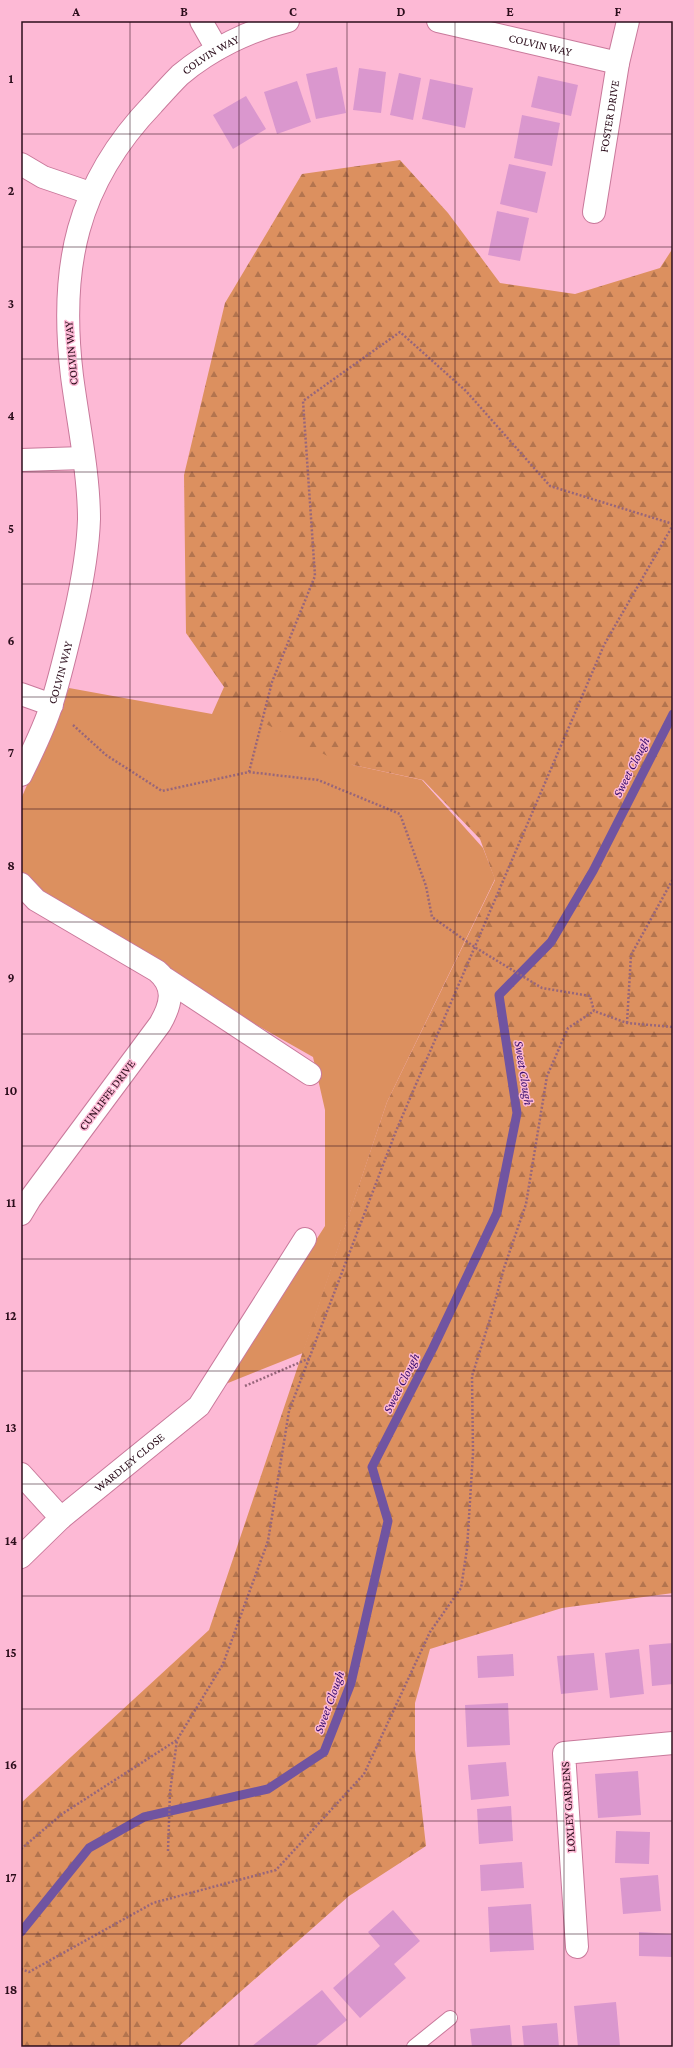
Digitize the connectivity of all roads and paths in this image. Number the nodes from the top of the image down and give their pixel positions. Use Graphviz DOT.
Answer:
graph roads {
  1 [pos="201,21"];
  2 [pos="288,21"];
  3 [pos="438,21"];
  4 [pos="628,21"];
  5 [pos="217,49"];
  6 [pos="618,63"];
  7 [pos="21,164"];
  8 [pos="90,193"];
  9 [pos="594,212"];
  10 [pos="83,458"];
  11 [pos="21,460"];
  12 [pos="673,525"];
  13 [pos="21,694"];
  14 [pos="52,705"];
  15 [pos="249,772"];
  16 [pos="21,775"];
  17 [pos="673,879"];
  18 [pos="21,884"];
  19 [pos="476,948"];
  20 [pos="162,975"];
  21 [pos="594,1011"];
  22 [pos="627,1023"];
  23 [pos="673,1027"];
  24 [pos="310,1074"];
  25 [pos="21,1214"];
  26 [pos="305,1239"];
  27 [pos="310,1358"];
  28 [pos="240,1388"];
  29 [pos="21,1474"];
  30 [pos="61,1518"];
  31 [pos="21,1557"];
  32 [pos="177,1740"];
  33 [pos="673,1743"];
  34 [pos="21,1849"];
  35 [pos="168,1851"];
  36 [pos="577,1947"];
  37 [pos="21,1969"];
  38 [pos="450,2018"];
  39 [pos="414,2047"];
  1 -- 5 [label="street"];
  2 -- 5 [label="street, COLVIN WAY"];
  3 -- 6 [label="street, COLVIN WAY"];
  4 -- 6 [label="street, FOSTER DRIVE"];
  5 -- 8 [label="street, COLVIN WAY"];
  6 -- 9 [label="street, FOSTER DRIVE"];
  7 -- 8 [label="street"];
  8 -- 10 [label="street, COLVIN WAY"];
  10 -- 11 [label="street"];
  10 -- 14 [label="street, COLVIN WAY"];
  12 -- 15 [label="path"];
  12 -- 19 [label="path"];
  13 -- 14 [label="street"];
  14 -- 15 [label="path"];
  14 -- 16 [label="street, COLVIN WAY"];
  15 -- 19 [label="path"];
  17 -- 22 [label="path"];
  18 -- 20 [label="street"];
  19 -- 21 [label="path"];
  19 -- 27 [label="path"];
  20 -- 24 [label="street"];
  20 -- 25 [label="street, CUNLIFFE DRIVE"];
  21 -- 22 [label="path"];
  21 -- 37 [label="path"];
  22 -- 23 [label="path"];
  26 -- 30 [label="street, WARDLEY CLOSE"];
  27 -- 28 [label="path"];
  27 -- 32 [label="path"];
  29 -- 30 [label="street"];
  30 -- 31 [label="street, WARDLEY CLOSE"];
  32 -- 34 [label="path"];
  32 -- 35 [label="path"];
  33 -- 36 [label="street, LOXLEY GARDENS"];
  38 -- 39 [label="lane"];
}
